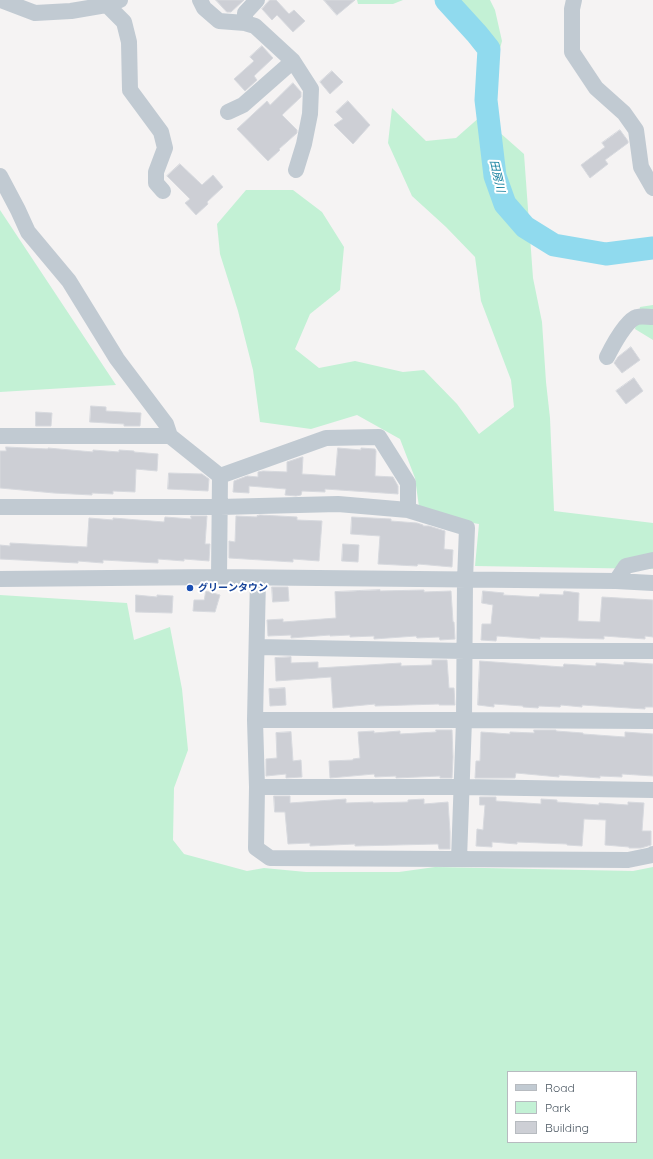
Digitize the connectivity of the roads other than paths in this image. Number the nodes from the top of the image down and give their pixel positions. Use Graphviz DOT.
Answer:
graph roads {
  1 [pos="2,0"];
  2 [pos="200,0"];
  3 [pos="257,0"];
  4 [pos="574,0"];
  5 [pos="109,2"];
  6 [pos="245,23"];
  7 [pos="293,61"];
  8 [pos="228,112"];
  9 [pos="296,170"];
  10 [pos="0,176"];
  11 [pos="653,188"];
  12 [pos="164,191"];
  13 [pos="653,317"];
  14 [pos="608,357"];
  15 [pos="0,436"];
  16 [pos="170,436"];
  17 [pos="220,476"];
  18 [pos="220,507"];
  19 [pos="0,508"];
  20 [pos="408,510"];
  21 [pos="653,560"];
  22 [pos="219,578"];
  23 [pos="258,578"];
  24 [pos="0,579"];
  25 [pos="465,580"];
  26 [pos="616,581"];
  27 [pos="653,583"];
  28 [pos="257,647"];
  29 [pos="465,651"];
  30 [pos="653,651"];
  31 [pos="256,720"];
  32 [pos="464,720"];
  33 [pos="653,721"];
  34 [pos="257,787"];
  35 [pos="462,787"];
  36 [pos="653,790"];
  37 [pos="653,854"];
  38 [pos="459,859"];
  1 -- 5 [label="street"];
  2 -- 6 [label="street"];
  3 -- 6 [label="street"];
  4 -- 11 [label="street"];
  5 -- 12 [label="street"];
  6 -- 7 [label="street"];
  7 -- 8 [label="street"];
  7 -- 9 [label="street"];
  10 -- 16 [label="street"];
  13 -- 14 [label="street"];
  15 -- 16 [label="street"];
  16 -- 17 [label="street"];
  17 -- 18 [label="street"];
  17 -- 20 [label="street"];
  18 -- 19 [label="street"];
  18 -- 20 [label="street"];
  18 -- 22 [label="street"];
  20 -- 25 [label="street"];
  21 -- 26 [label="street"];
  22 -- 23 [label="street"];
  22 -- 24 [label="street"];
  23 -- 25 [label="street"];
  23 -- 28 [label="street"];
  25 -- 26 [label="street"];
  25 -- 29 [label="street"];
  26 -- 27 [label="street"];
  28 -- 29 [label="street"];
  28 -- 31 [label="street"];
  29 -- 30 [label="street"];
  29 -- 32 [label="street"];
  31 -- 32 [label="street"];
  31 -- 34 [label="street"];
  32 -- 33 [label="street"];
  32 -- 35 [label="street"];
  34 -- 35 [label="street"];
  34 -- 38 [label="street"];
  35 -- 36 [label="street"];
  35 -- 38 [label="street"];
  37 -- 38 [label="street"];
}
